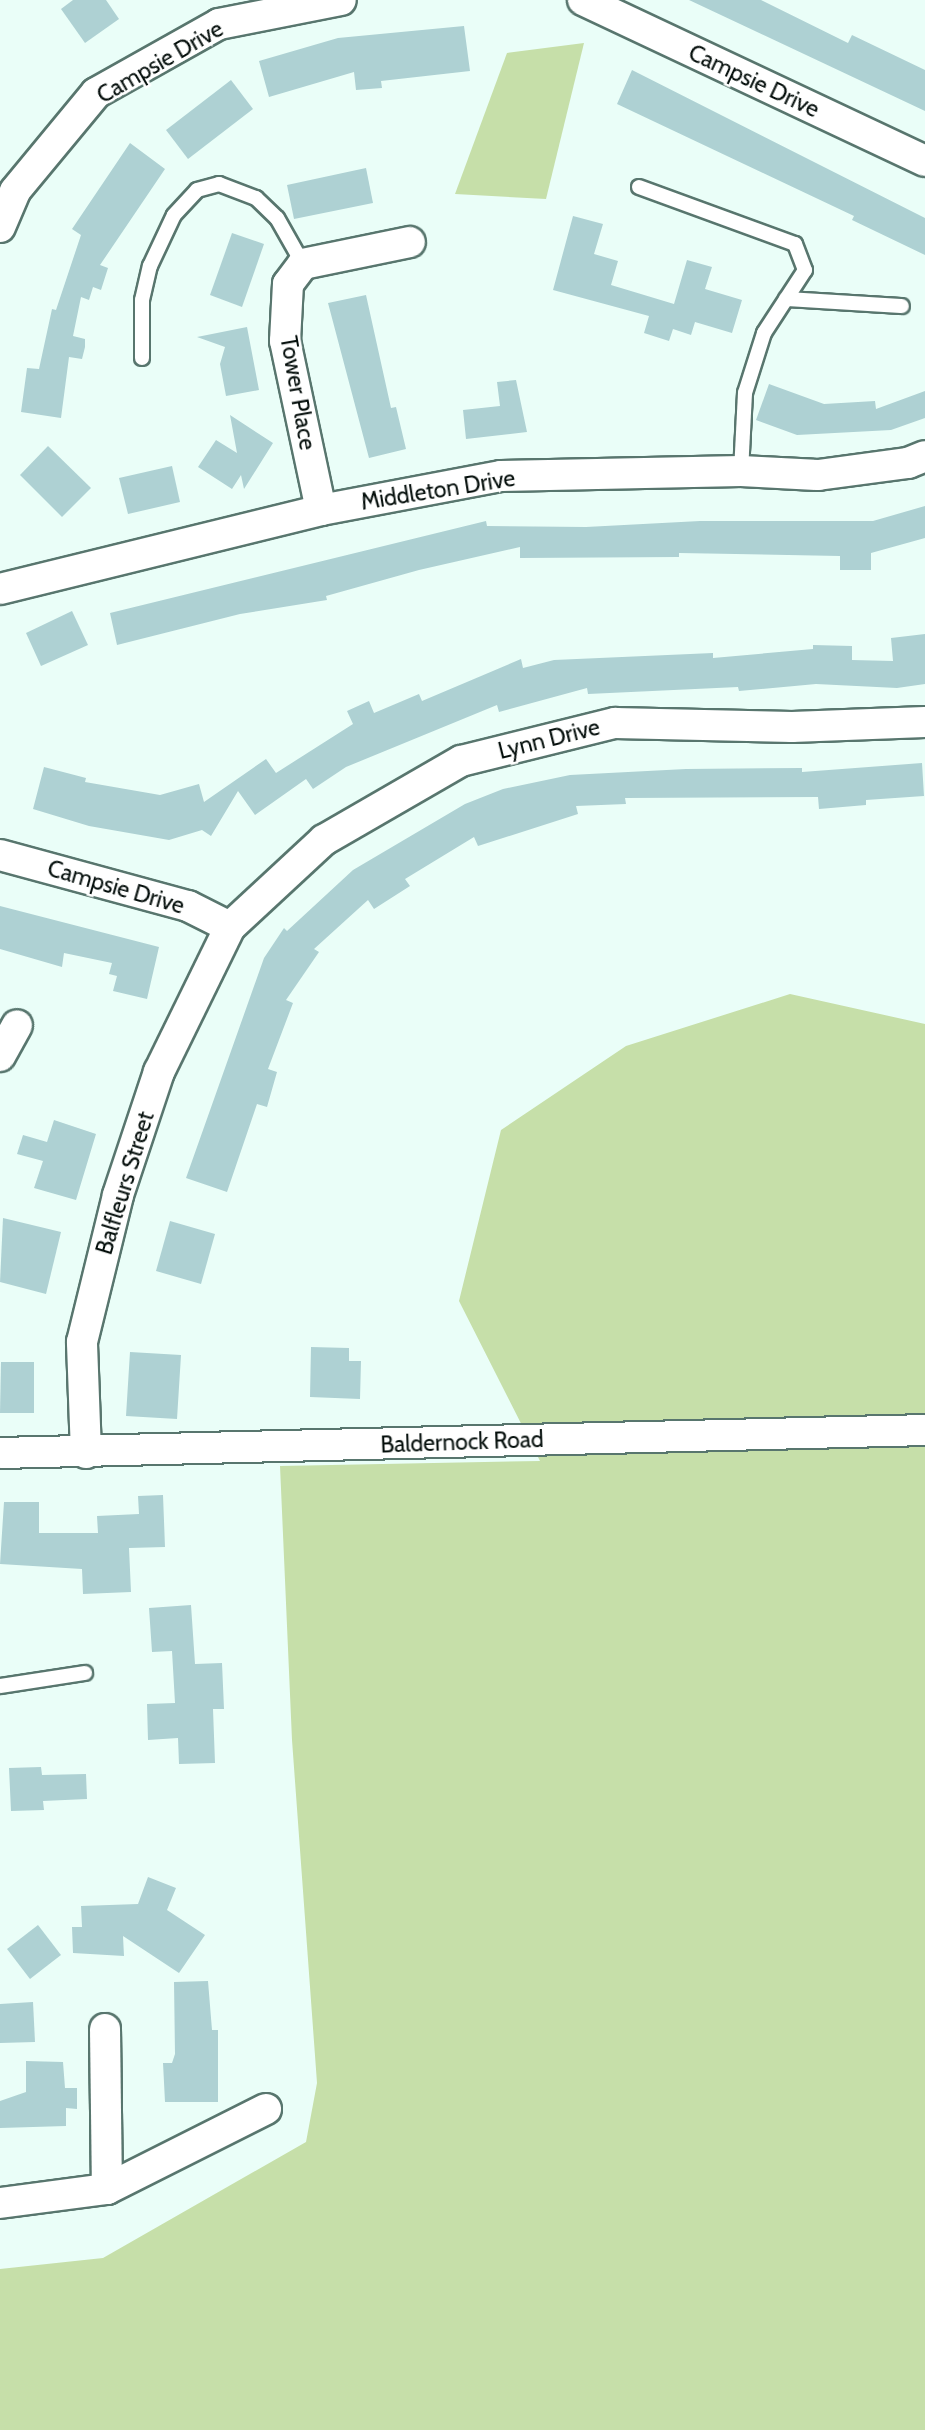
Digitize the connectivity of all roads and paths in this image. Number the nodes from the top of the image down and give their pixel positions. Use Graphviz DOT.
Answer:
graph roads {
  1 [pos="341,0"];
  2 [pos="583,0"];
  3 [pos="925,162"];
  4 [pos="639,187"];
  5 [pos="0,227"];
  6 [pos="410,242"];
  7 [pos="303,264"];
  8 [pos="786,299"];
  9 [pos="902,306"];
  10 [pos="142,358"];
  11 [pos="925,456"];
  12 [pos="741,471"];
  13 [pos="321,510"];
  14 [pos="0,589"];
  15 [pos="925,722"];
  16 [pos="0,855"];
  17 [pos="230,927"];
  18 [pos="16,1025"];
  19 [pos="0,1056"];
  20 [pos="925,1430"];
  21 [pos="0,1453"];
  22 [pos="86,1453"];
  23 [pos="85,1673"];
  24 [pos="0,1686"];
  25 [pos="105,2029"];
  26 [pos="266,2109"];
  27 [pos="107,2189"];
  28 [pos="0,2203"];
  1 -- 5 [label="street, Campsie Drive"];
  2 -- 3 [label="street, Campsie Drive"];
  4 -- 8 [label="lane"];
  6 -- 7 [label="street"];
  7 -- 10 [label="lane"];
  7 -- 13 [label="street, Tower Place"];
  8 -- 9 [label="lane"];
  8 -- 12 [label="lane"];
  11 -- 12 [label="street, Middleton Drive"];
  12 -- 13 [label="street, Middleton Drive"];
  13 -- 14 [label="street, Middleton Drive"];
  15 -- 17 [label="street, Lynn Drive"];
  16 -- 17 [label="street, Campsie Drive"];
  17 -- 22 [label="street, Balfleurs Street"];
  18 -- 19 [label="street"];
  20 -- 22 [label="street, Baldernock Road"];
  21 -- 22 [label="street, Baldernock Road"];
  23 -- 24 [label="lane"];
  25 -- 27 [label="street"];
  26 -- 27 [label="street"];
  27 -- 28 [label="street"];
}
